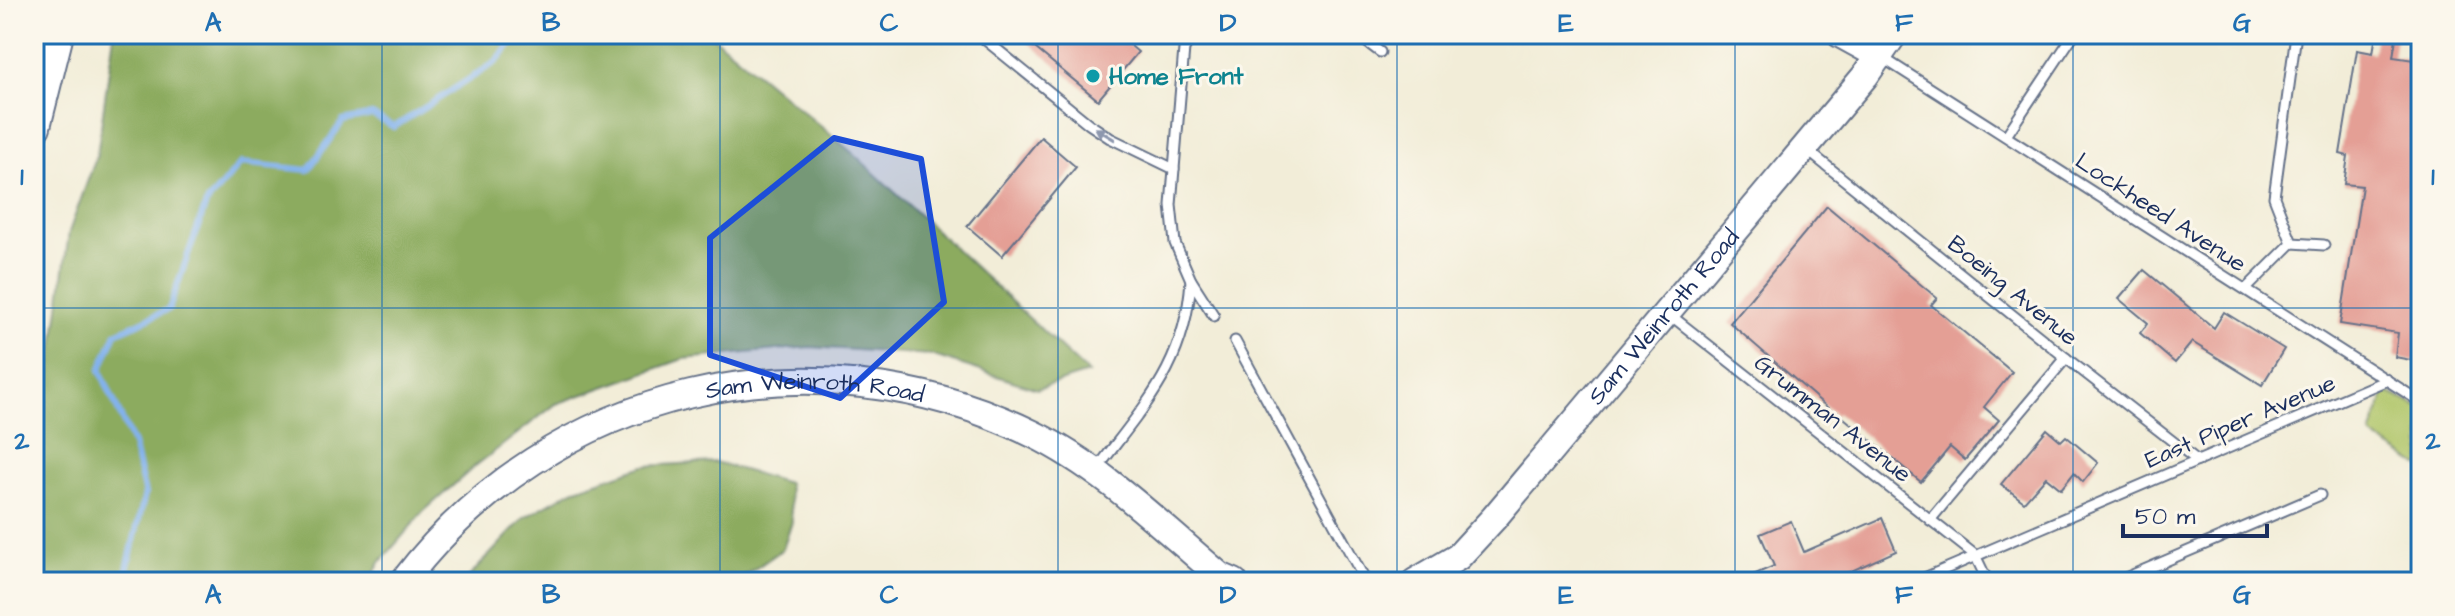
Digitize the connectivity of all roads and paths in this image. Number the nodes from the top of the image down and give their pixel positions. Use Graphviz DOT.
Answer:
graph roads {
  1 [pos="57,34"];
  2 [pos="978,34"];
  3 [pos="1192,34"];
  4 [pos="1356,34"];
  5 [pos="1840,34"];
  6 [pos="2074,34"];
  7 [pos="2296,34"];
  8 [pos="1887,45"];
  9 [pos="1380,52"];
  10 [pos="34,126"];
  11 [pos="2006,136"];
  12 [pos="1804,148"];
  13 [pos="1174,169"];
  14 [pos="2292,243"];
  15 [pos="2324,245"];
  16 [pos="1191,280"];
  17 [pos="2246,289"];
  18 [pos="1666,312"];
  19 [pos="1214,316"];
  20 [pos="1235,341"];
  21 [pos="2066,358"];
  22 [pos="2387,380"];
  23 [pos="2421,402"];
  24 [pos="2198,461"];
  25 [pos="1095,472"];
  26 [pos="2320,495"];
  27 [pos="1930,520"];
  28 [pos="1975,555"];
  29 [pos="403,582"];
  30 [pos="1234,582"];
  31 [pos="1366,582"];
  32 [pos="1415,582"];
  33 [pos="1915,582"];
  34 [pos="1988,582"];
  35 [pos="2116,582"];
  1 -- 10 [label="highway"];
  13 -- 2 [label="lane, one-way"];
  3 -- 13 [label="lane"];
  4 -- 9 [label="lane"];
  5 -- 8 [label="street"];
  6 -- 11 [label="lane"];
  7 -- 14 [label="lane"];
  8 -- 11 [label="lane, Lockheed Avenue"];
  8 -- 12 [label="street, Sam Weinroth Road"];
  11 -- 17 [label="lane, Lockheed Avenue"];
  12 -- 18 [label="street, Sam Weinroth Road"];
  12 -- 21 [label="lane, Boeing Avenue"];
  13 -- 16 [label="lane"];
  14 -- 15 [label="lane"];
  14 -- 17 [label="lane"];
  16 -- 19 [label="lane"];
  16 -- 25 [label="lane"];
  17 -- 22 [label="lane, Lockheed Avenue"];
  18 -- 27 [label="lane, Grumman Avenue"];
  18 -- 32 [label="street, Sam Weinroth Road"];
  20 -- 31 [label="lane"];
  21 -- 24 [label="lane, Boeing Avenue"];
  21 -- 27 [label="lane"];
  22 -- 23 [label="lane, Lockheed Avenue"];
  22 -- 24 [label="lane, East Piper Avenue"];
  24 -- 28 [label="lane, East Piper Avenue"];
  25 -- 29 [label="street, Sam Weinroth Road"];
  25 -- 30 [label="street, Sam Weinroth Road"];
  26 -- 35 [label="lane"];
  27 -- 28 [label="lane, Grumman Avenue"];
  28 -- 33 [label="lane, East Piper Avenue"];
  28 -- 34 [label="lane"];
}
